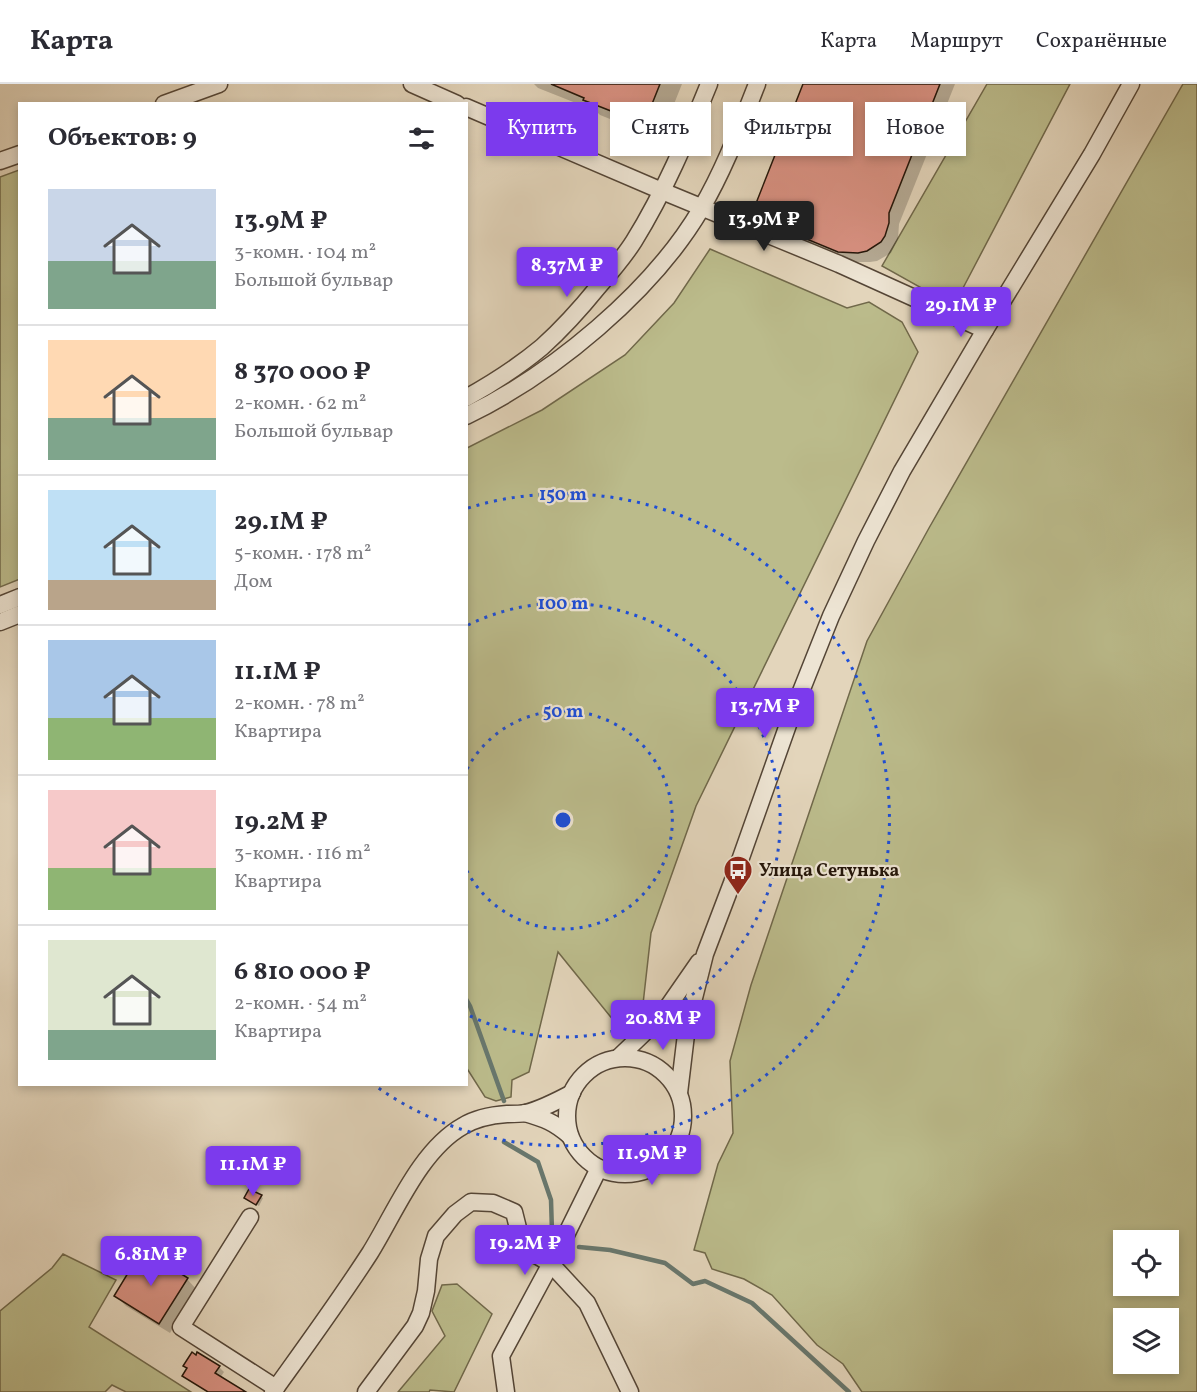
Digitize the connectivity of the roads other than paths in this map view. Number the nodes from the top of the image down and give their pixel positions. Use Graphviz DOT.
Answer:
graph roads {
  1 [pos="219,84"];
  2 [pos="412,84"];
  3 [pos="709,84"];
  4 [pos="757,84"];
  5 [pos="1131,84"];
  6 [pos="170,102"];
  7 [pos="452,102"];
  8 [pos="468,109"];
  9 [pos="18,155"];
  10 [pos="0,161"];
  11 [pos="662,191"];
  12 [pos="702,208"];
  13 [pos="985,330"];
  14 [pos="468,398"];
  15 [pos="468,415"];
  16 [pos="18,598"];
  17 [pos="0,605"];
  18 [pos="18,615"];
  19 [pos="0,622"];
  20 [pos="705,954"];
  21 [pos="618,1058"];
  22 [pos="572,1093"];
  23 [pos="679,1093"];
  24 [pos="525,1113"];
  25 [pos="570,1136"];
  26 [pos="599,1168"];
  27 [pos="250,1217"];
  28 [pos="551,1264"];
  29 [pos="274,1390"];
  30 [pos="366,1392"];
  31 [pos="506,1392"];
  32 [pos="630,1392"];
  1 -- 6 [label="street"];
  2 -- 7 [label="street"];
  3 -- 11 [label="street"];
  4 -- 12 [label="street"];
  5 -- 13 [label="street"];
  8 -- 11 [label="street"];
  9 -- 10 [label="street"];
  11 -- 12 [label="street"];
  11 -- 14 [label="street"];
  12 -- 13 [label="street"];
  12 -- 15 [label="street"];
  13 -- 20 [label="street"];
  16 -- 17 [label="street"];
  18 -- 19 [label="street"];
  20 -- 21 [label="street"];
  20 -- 23 [label="street"];
  21 -- 22 [label="street"];
  21 -- 23 [label="street"];
  22 -- 24 [label="street"];
  22 -- 25 [label="street"];
  23 -- 26 [label="street"];
  24 -- 25 [label="street"];
  24 -- 29 [label="street"];
  25 -- 26 [label="street"];
  26 -- 28 [label="street"];
  27 -- 29 [label="street"];
  28 -- 30 [label="street"];
  28 -- 31 [label="street"];
  28 -- 32 [label="street"];
}
